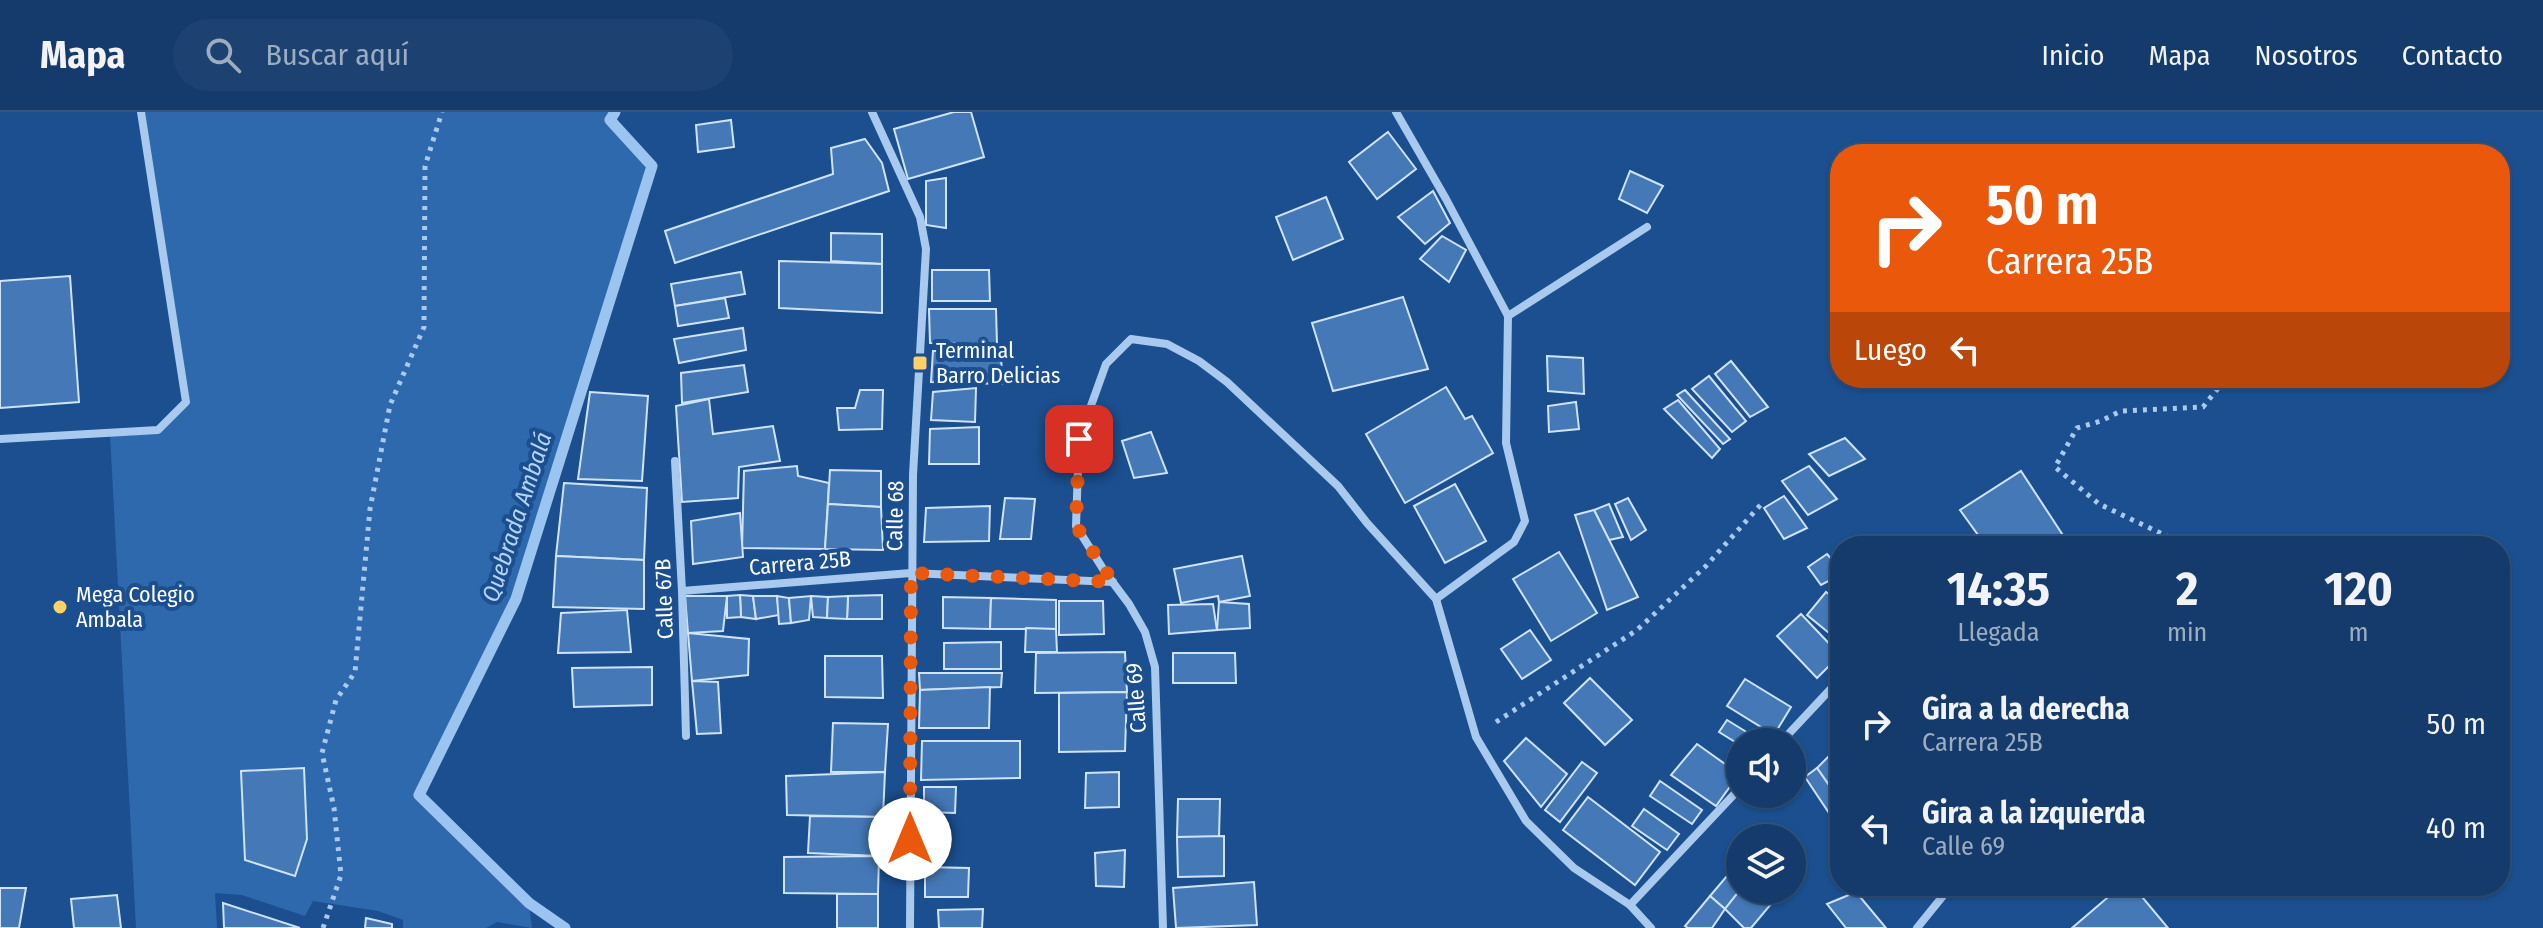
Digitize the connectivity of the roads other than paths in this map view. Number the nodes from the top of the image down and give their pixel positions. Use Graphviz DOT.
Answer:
graph roads {
  1 [pos="141,112"];
  2 [pos="1396,112"];
  3 [pos="873,114"];
  4 [pos="1647,227"];
  5 [pos="1508,316"];
  6 [pos="0,439"];
  7 [pos="675,461"];
  8 [pos="911,573"];
  9 [pos="1113,582"];
  10 [pos="682,591"];
  11 [pos="1436,599"];
  12 [pos="1830,690"];
  13 [pos="1794,728"];
  14 [pos="686,736"];
  15 [pos="1726,803"];
  16 [pos="1943,896"];
  17 [pos="1630,905"];
  18 [pos="910,928"];
  19 [pos="1163,928"];
  20 [pos="1651,928"];
  21 [pos="1917,928"];
  1 -- 6 [label="street"];
  2 -- 5 [label="street"];
  3 -- 8 [label="street, Calle 68"];
  4 -- 5 [label="street"];
  5 -- 11 [label="street"];
  7 -- 10 [label="street, Calle 67B"];
  8 -- 9 [label="street, Carrera 25B"];
  8 -- 10 [label="street, Carrera 25B"];
  8 -- 18 [label="street, Calle 68"];
  9 -- 11 [label="street, Calle 69"];
  9 -- 19 [label="street, Calle 69"];
  10 -- 14 [label="street, Calle 67B"];
  11 -- 17 [label="street"];
  12 -- 13 [label="street"];
  15 -- 17 [label="street"];
  16 -- 21 [label="street"];
  17 -- 20 [label="street"];
}
